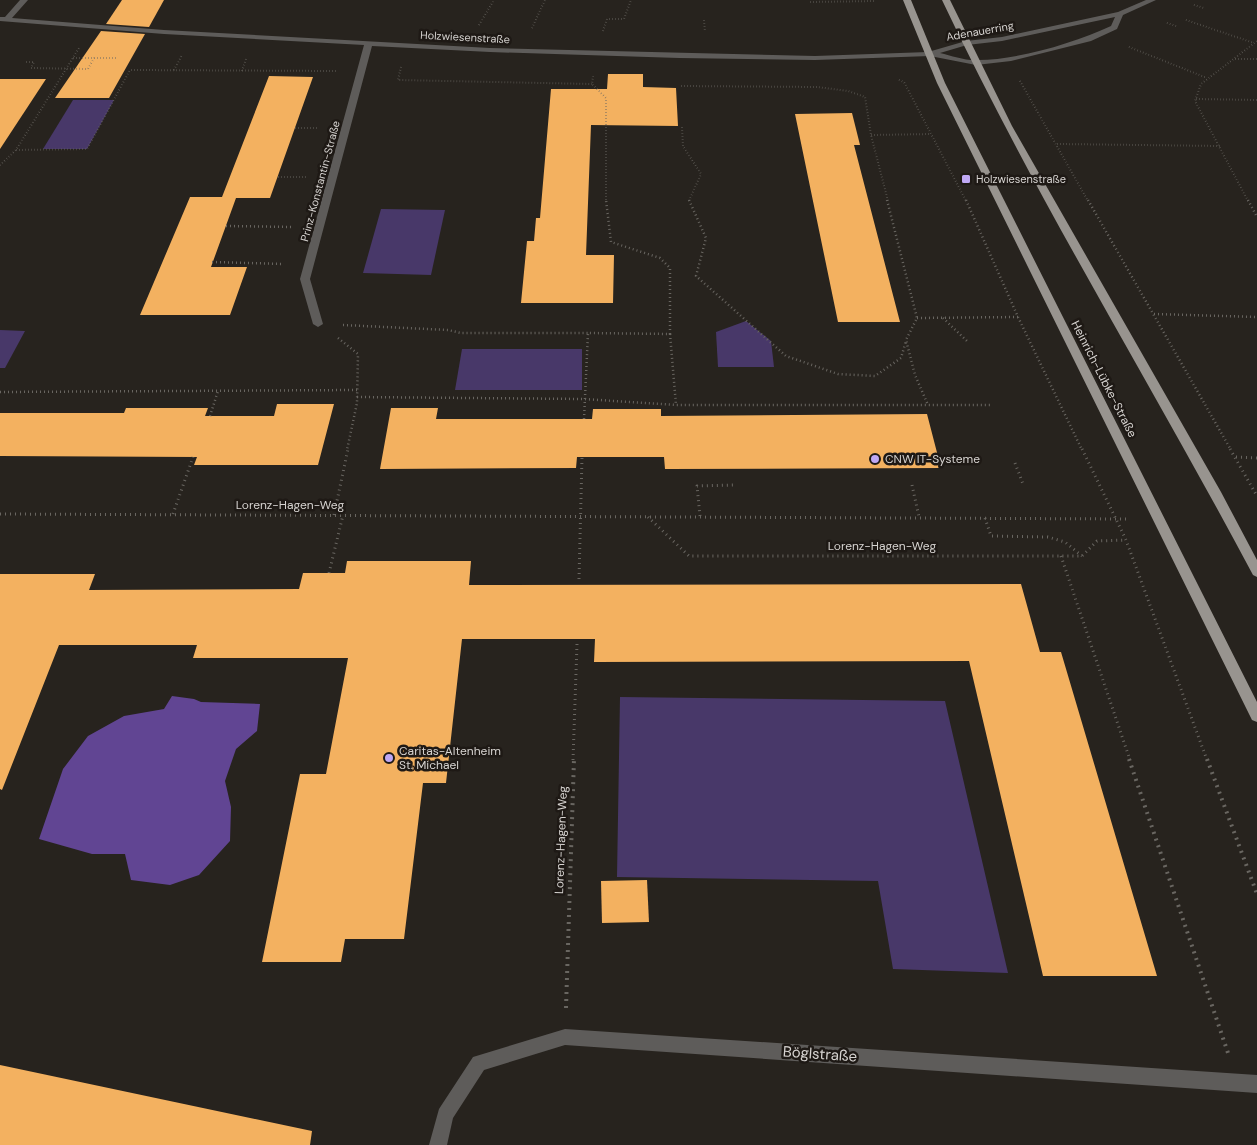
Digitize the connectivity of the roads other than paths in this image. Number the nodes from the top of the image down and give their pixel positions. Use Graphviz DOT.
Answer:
graph roads {
  1 [pos="24,0"];
  2 [pos="907,0"];
  3 [pos="946,0"];
  4 [pos="1152,0"];
  5 [pos="1120,14"];
  6 [pos="3,20"];
  7 [pos="369,43"];
  8 [pos="966,43"];
  9 [pos="929,54"];
  10 [pos="976,63"];
  11 [pos="318,324"];
  12 [pos="1257,572"];
  13 [pos="1257,716"];
  14 [pos="1257,1084"];
  15 [pos="438,1145"];
  1 -- 6 [label="street"];
  2 -- 9 [label="main road, Heinrich-Lübke-Straße"];
  3 -- 8 [label="main road"];
  4 -- 5 [label="street, Adenauerring"];
  5 -- 8 [label="street, Adenauerring"];
  5 -- 10 [label="street, Adenauerring"];
  6 -- 7 [label="street, Holzwiesenstraße"];
  7 -- 9 [label="street, Holzwiesenstraße"];
  7 -- 11 [label="street, Prinz-Konstantin-Straße"];
  8 -- 9 [label="street, Adenauerring"];
  8 -- 10 [label="main road"];
  9 -- 10 [label="street, Adenauerring"];
  9 -- 13 [label="main road, Heinrich-Lübke-Straße"];
  10 -- 12 [label="main road"];
  14 -- 15 [label="street, Böglstraße"];
}
